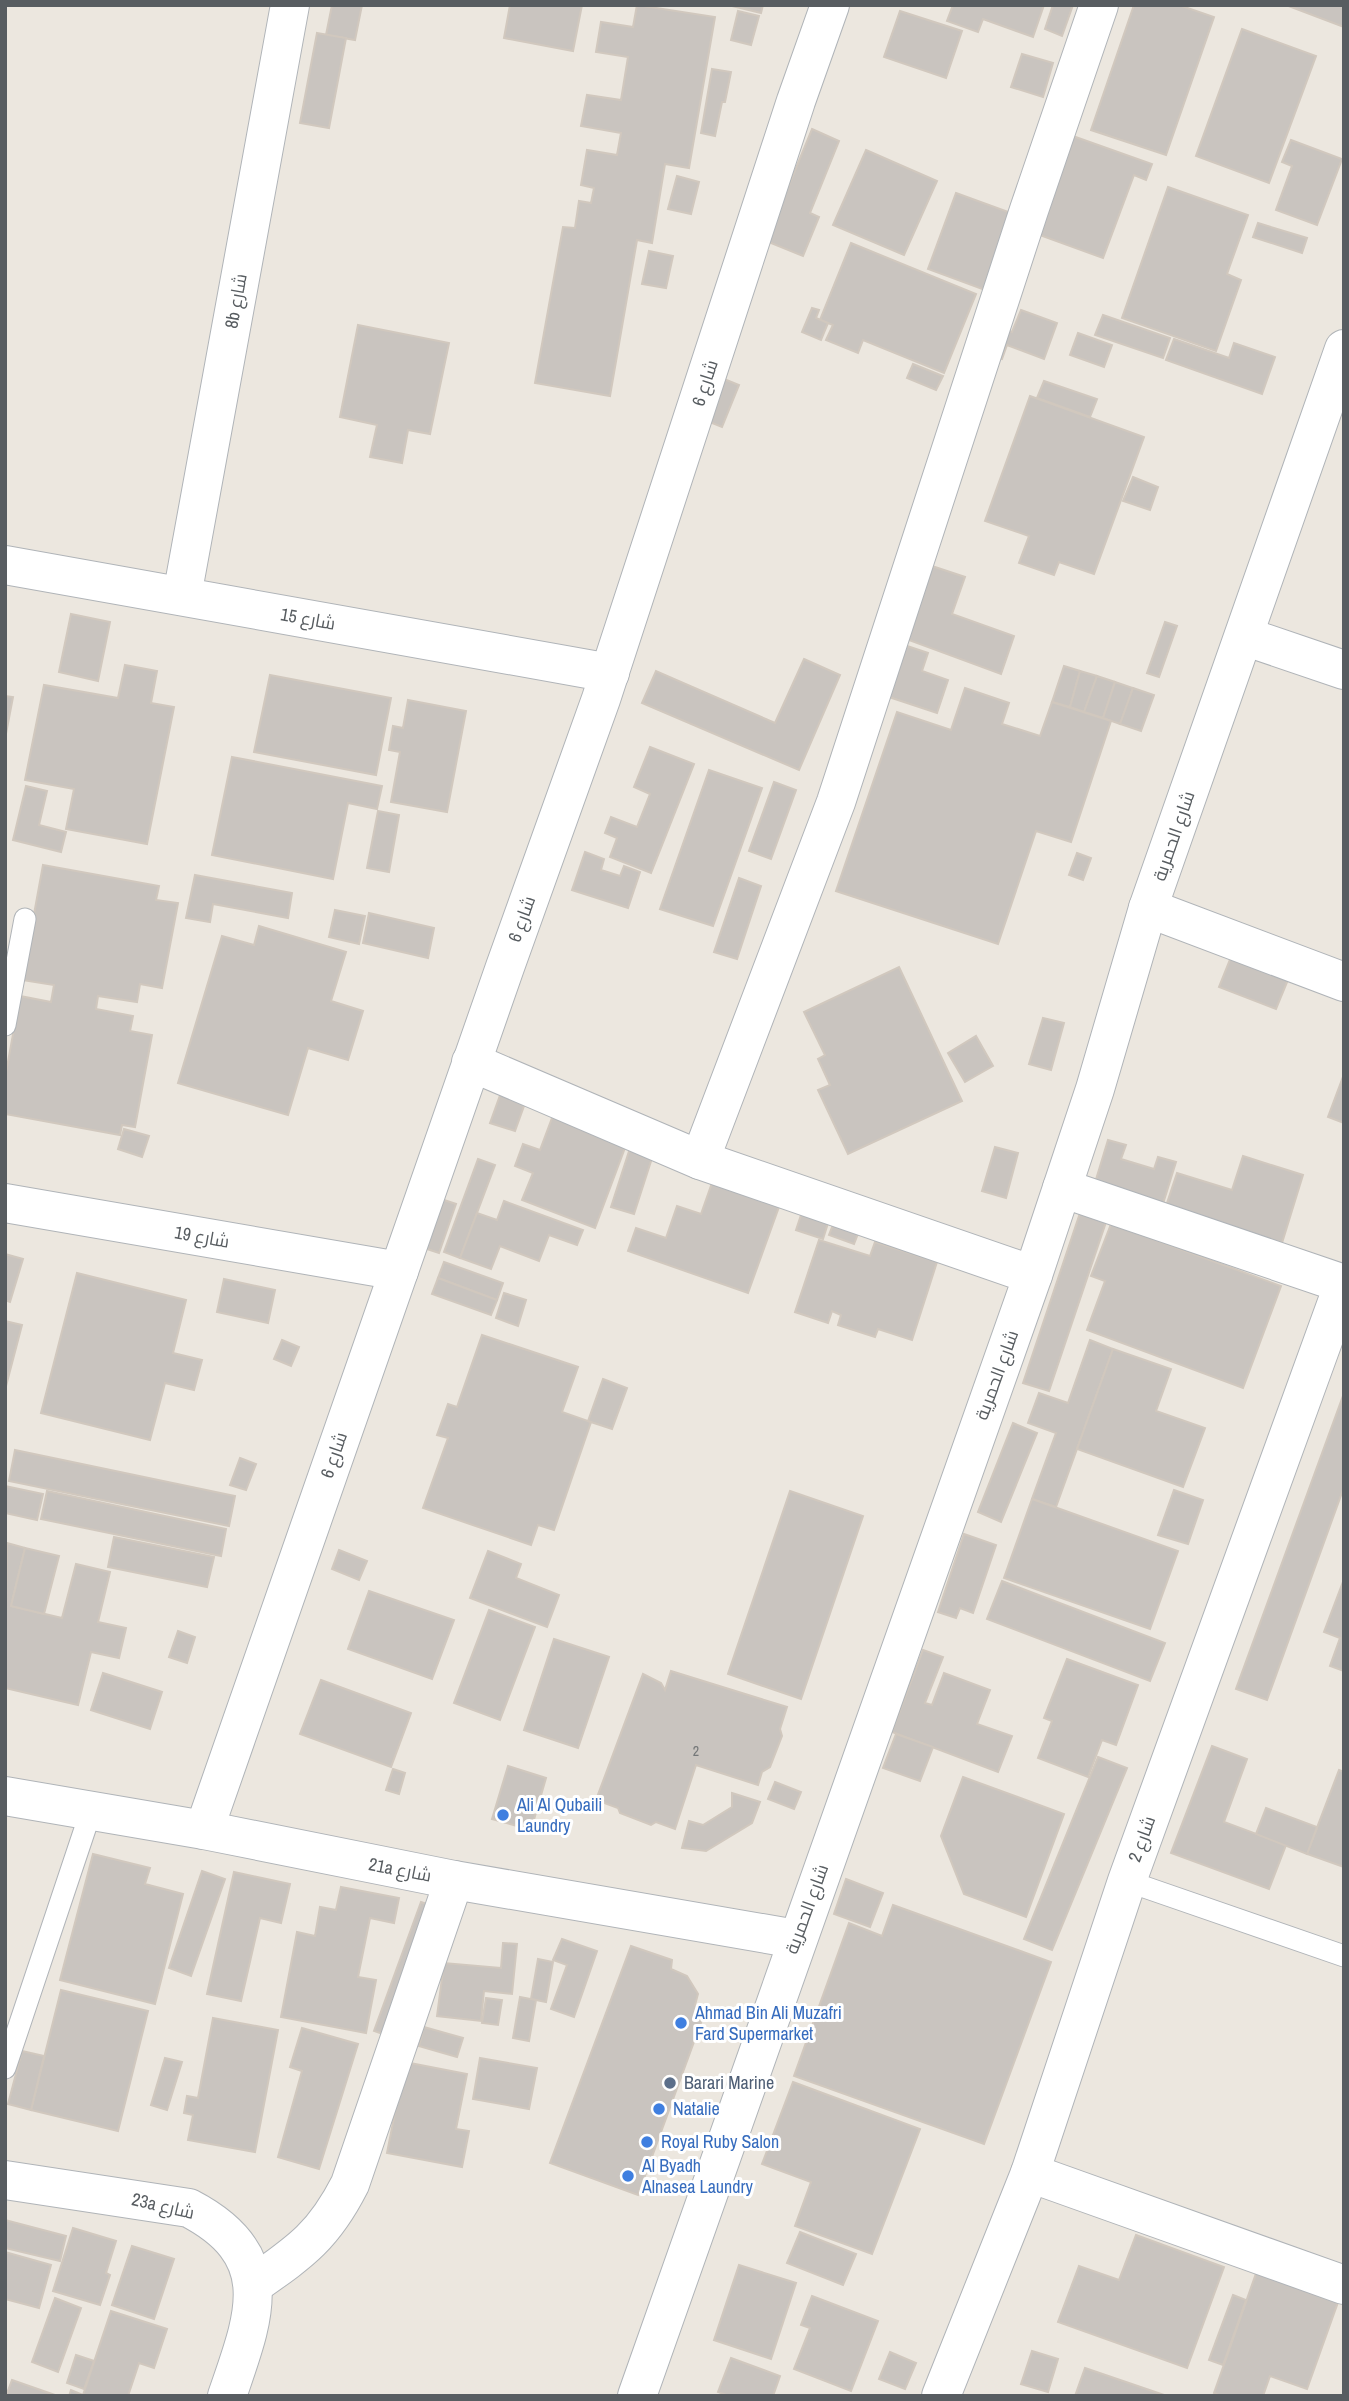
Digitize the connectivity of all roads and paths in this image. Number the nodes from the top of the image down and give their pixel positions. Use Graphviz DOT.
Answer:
graph roads {
  1 [pos="290,5"];
  2 [pos="830,5"];
  3 [pos="1099,5"];
  4 [pos="1344,349"];
  5 [pos="5,565"];
  6 [pos="182,596"];
  7 [pos="1244,636"];
  8 [pos="1344,670"];
  9 [pos="610,673"];
  10 [pos="1148,908"];
  11 [pos="24,919"];
  12 [pos="1344,982"];
  13 [pos="5,1025"];
  14 [pos="471,1062"];
  15 [pos="700,1160"];
  16 [pos="1062,1188"];
  17 [pos="5,1203"];
  18 [pos="398,1271"];
  19 [pos="1033,1275"];
  20 [pos="1344,1284"];
  21 [pos="5,1797"];
  22 [pos="91,1811"];
  23 [pos="204,1830"];
  24 [pos="454,1880"];
  25 [pos="1127,1881"];
  26 [pos="796,1939"];
  27 [pos="1344,1956"];
  28 [pos="5,2068"];
  29 [pos="1030,2173"];
  30 [pos="5,2180"];
  31 [pos="253,2285"];
  32 [pos="1344,2285"];
  33 [pos="647,2393"];
  34 [pos="228,2396"];
  35 [pos="941,2396"];
  1 -- 6 [label="street, 8b شارع"];
  2 -- 9 [label="street, شارع 6"];
  3 -- 15 [label="street"];
  4 -- 7 [label="street, شارع الحمرية"];
  5 -- 6 [label="street, شارع 15"];
  6 -- 9 [label="street, شارع 15"];
  7 -- 8 [label="street"];
  7 -- 10 [label="street, شارع الحمرية"];
  9 -- 14 [label="street, شارع 6"];
  10 -- 12 [label="street"];
  10 -- 16 [label="street, شارع الحمرية"];
  11 -- 13 [label="lane"];
  14 -- 15 [label="street"];
  14 -- 18 [label="street, شارع 6"];
  15 -- 19 [label="street"];
  16 -- 19 [label="street, شارع الحمرية"];
  16 -- 20 [label="street"];
  17 -- 18 [label="street, شارع 19"];
  18 -- 23 [label="street, شارع 6"];
  19 -- 26 [label="street, شارع الحمرية"];
  20 -- 25 [label="street, شارع 2"];
  21 -- 22 [label="street, 21a شارع"];
  22 -- 23 [label="street, 21a شارع"];
  22 -- 28 [label="lane"];
  23 -- 24 [label="street, 21a شارع"];
  24 -- 26 [label="street, 21a شارع"];
  24 -- 31 [label="street"];
  25 -- 27 [label="lane"];
  25 -- 29 [label="street, شارع 2"];
  26 -- 33 [label="street, شارع الحمرية"];
  29 -- 32 [label="street"];
  29 -- 35 [label="street, شارع 2"];
  30 -- 31 [label="street, 23a شارع"];
  31 -- 34 [label="street, 23a شارع"];
}
